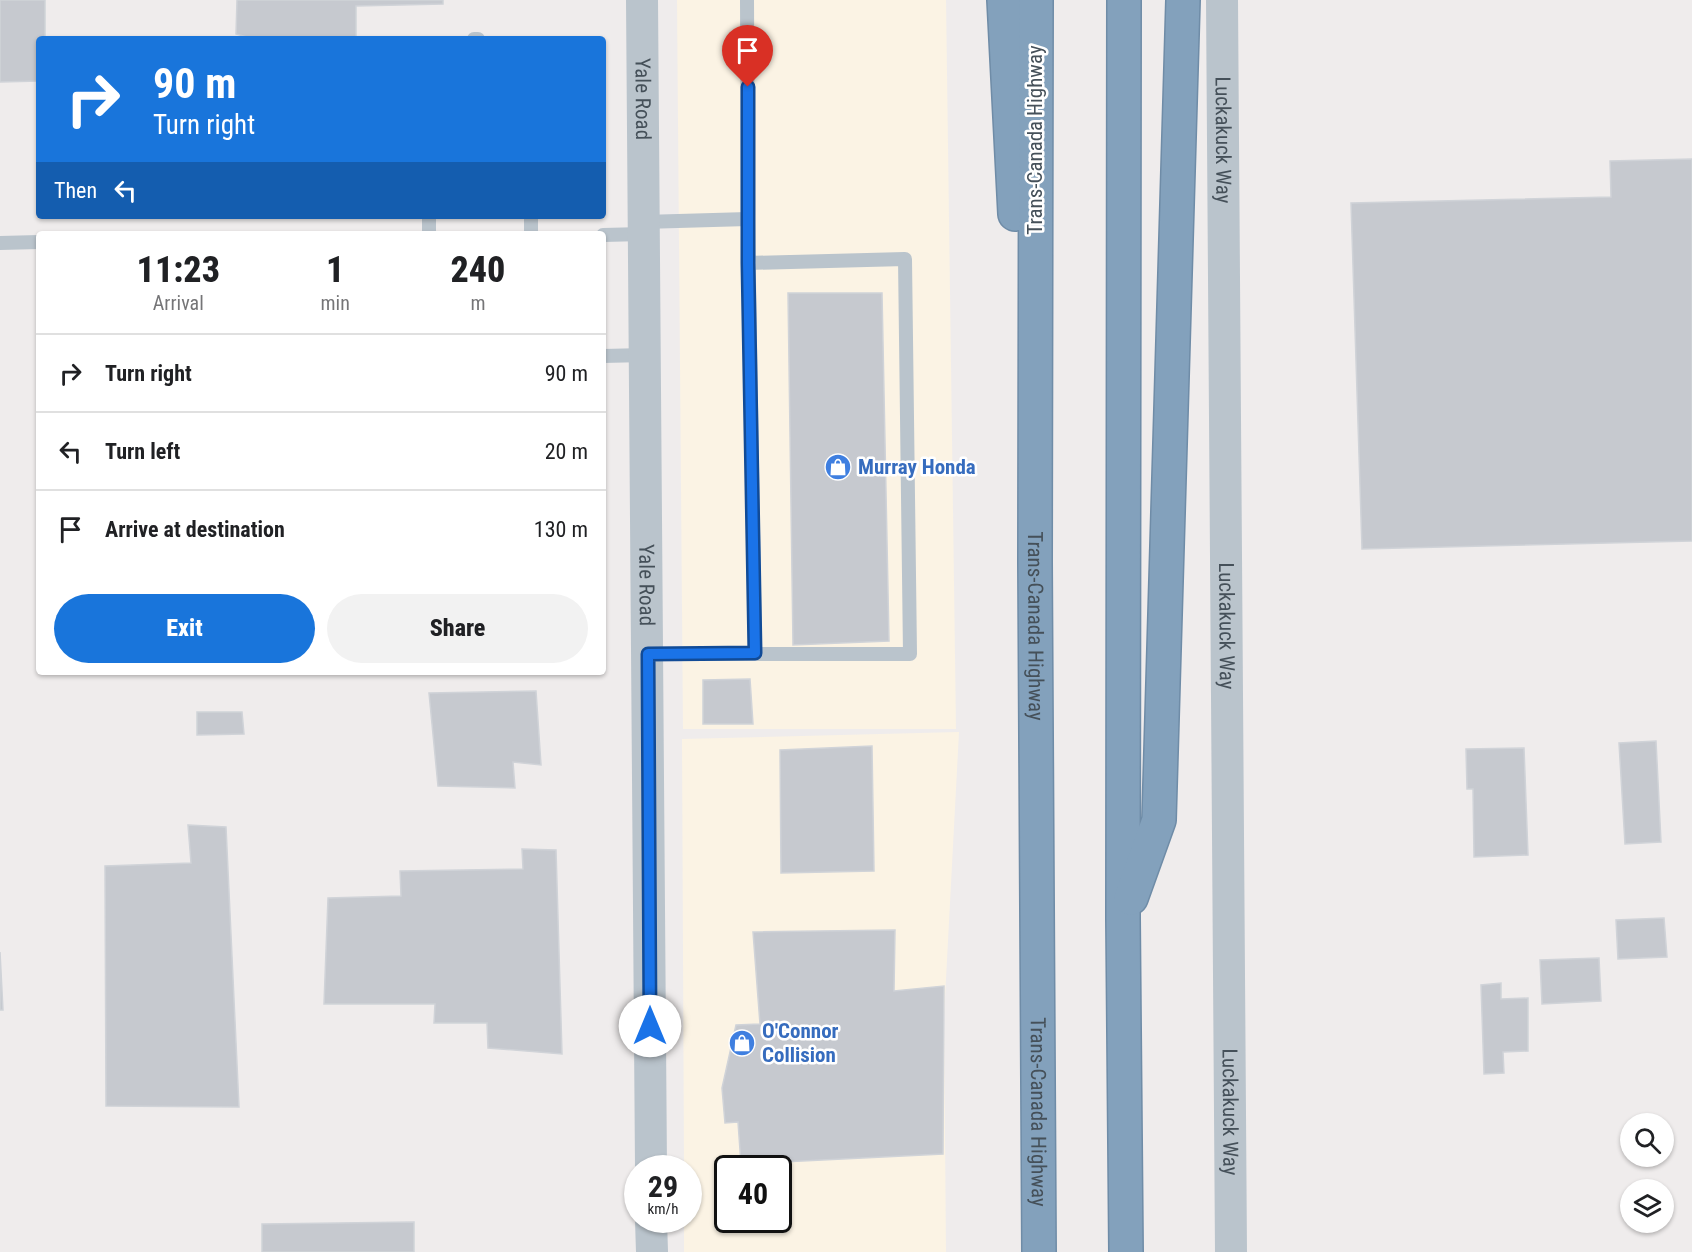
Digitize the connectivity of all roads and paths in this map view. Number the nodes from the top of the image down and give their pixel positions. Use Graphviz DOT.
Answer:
graph roads {
  1 [pos="642,0"];
  2 [pos="747,0"];
  3 [pos="1004,0"];
  4 [pos="1036,0"];
  5 [pos="1124,0"];
  6 [pos="1183,0"];
  7 [pos="1222,0"];
  8 [pos="748,219"];
  9 [pos="643,228"];
  10 [pos="606,234"];
  11 [pos="36,242"];
  12 [pos="0,243"];
  13 [pos="748,263"];
  14 [pos="606,356"];
  15 [pos="645,356"];
  16 [pos="1035,562"];
  17 [pos="755,653"];
  18 [pos="648,654"];
  19 [pos="1123,919"];
  20 [pos="651,1155"];
  21 [pos="651,1233"];
  22 [pos="652,1252"];
  23 [pos="1040,1252"];
  24 [pos="1126,1252"];
  25 [pos="1231,1252"];
  1 -- 9 [label="street, Yale Road"];
  2 -- 8 [label="lane"];
  3 -- 16 [label="highway"];
  4 -- 16 [label="highway, Trans-Canada Highway"];
  5 -- 19 [label="highway"];
  6 -- 19 [label="highway"];
  7 -- 25 [label="street, Luckakuck Way"];
  8 -- 9 [label="lane"];
  8 -- 13 [label="lane"];
  9 -- 10 [label="lane"];
  9 -- 15 [label="street, Yale Road"];
  11 -- 12 [label="lane"];
  13 -- 17 [label="lane"];
  13 -- 17 [label="lane"];
  14 -- 15 [label="lane"];
  15 -- 18 [label="street, Yale Road"];
  16 -- 23 [label="highway, Trans-Canada Highway"];
  17 -- 18 [label="lane"];
  18 -- 20 [label="street, Yale Road"];
  19 -- 24 [label="highway"];
  21 -- 22 [label="street"];
}
